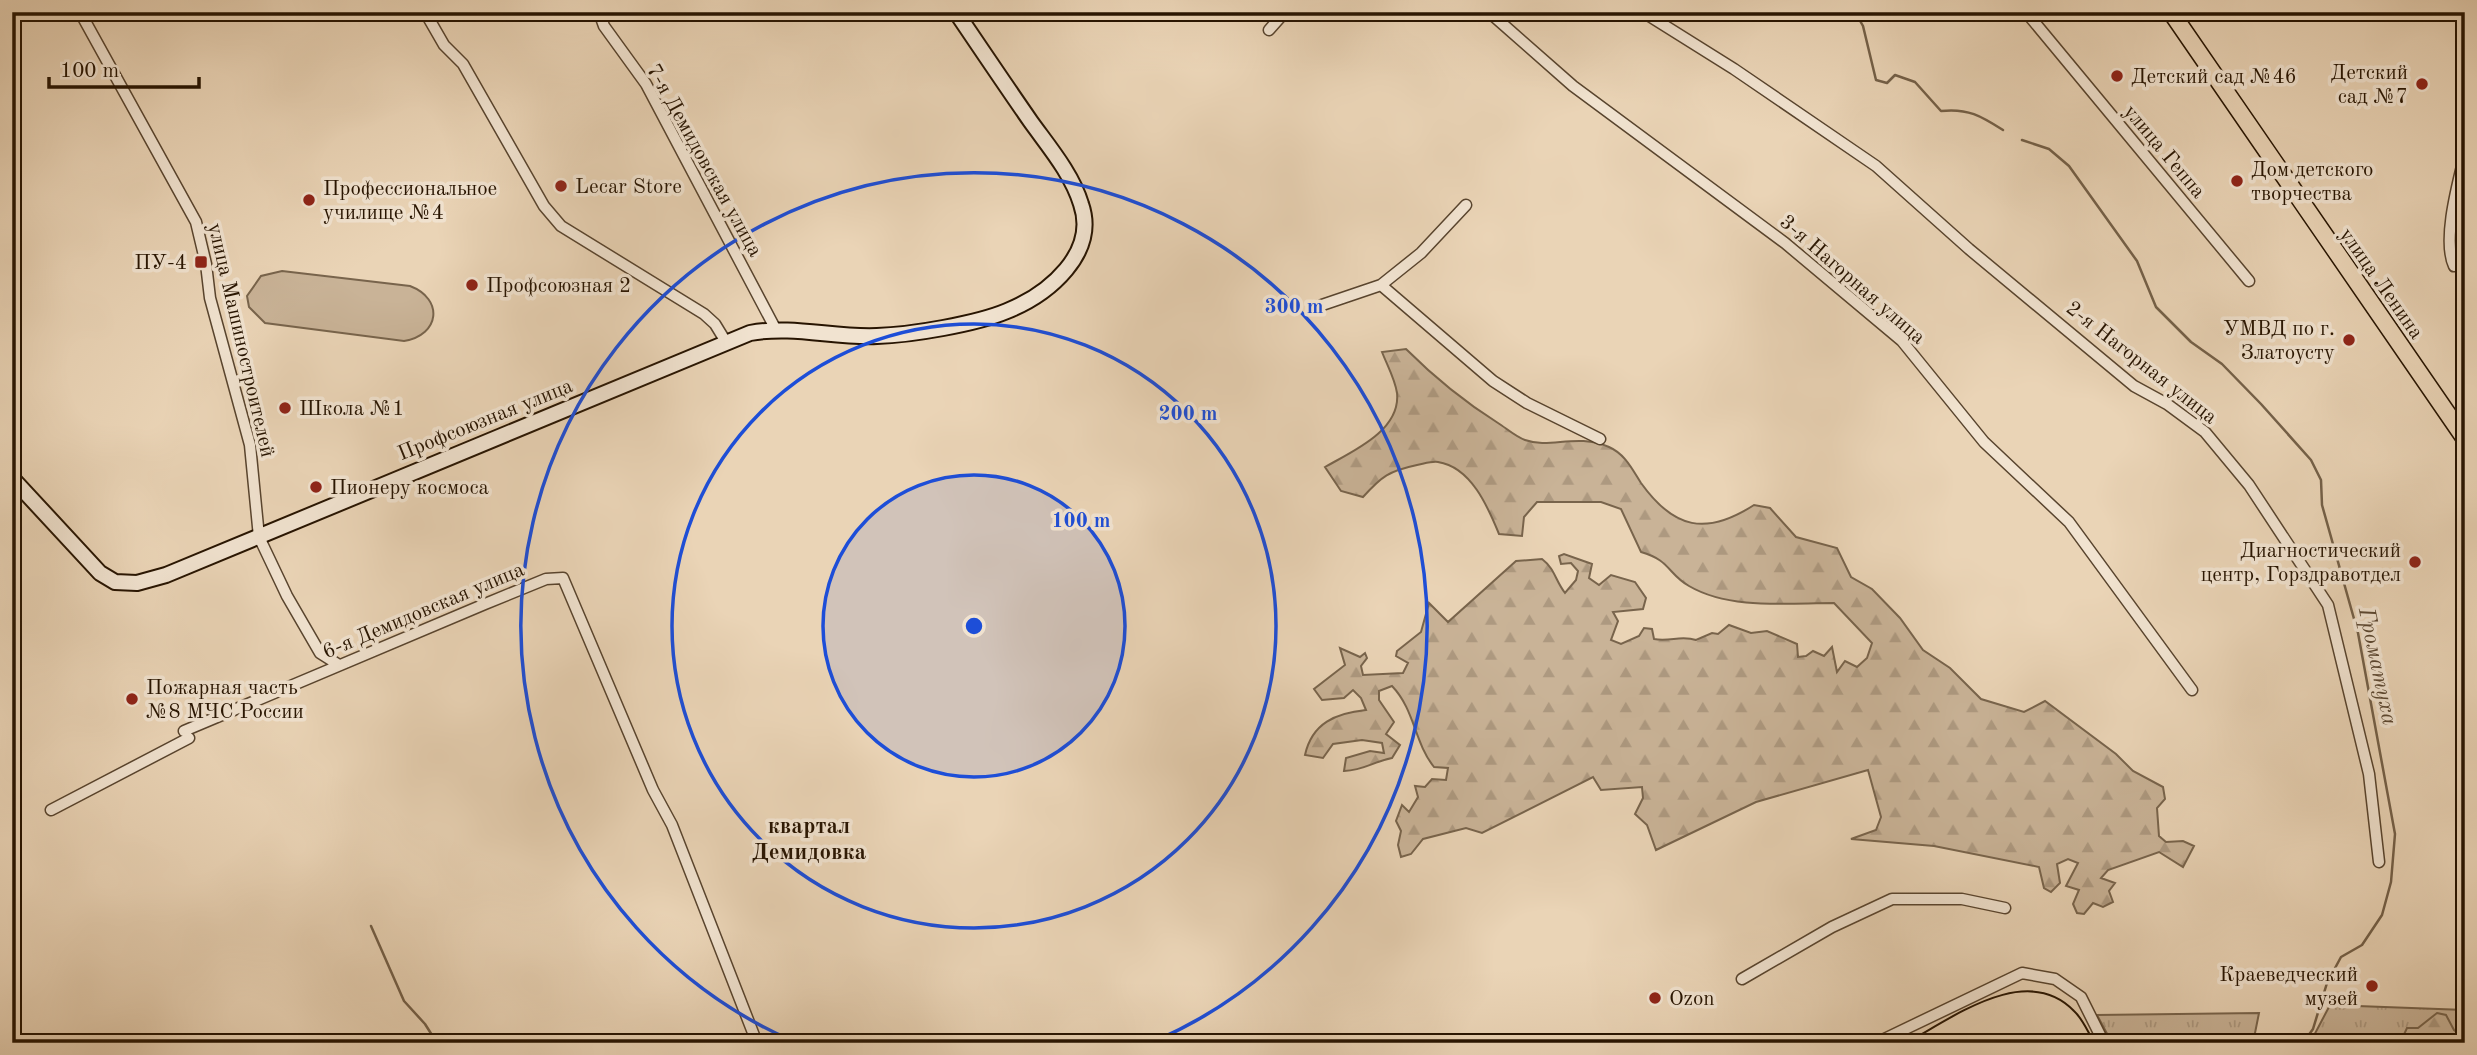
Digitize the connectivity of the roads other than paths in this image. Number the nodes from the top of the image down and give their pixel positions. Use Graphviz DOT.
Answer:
graph roads {
  1 [pos="80,12"];
  2 [pos="425,12"];
  3 [pos="599,12"];
  4 [pos="956,12"];
  5 [pos="1285,12"];
  6 [pos="1489,12"];
  7 [pos="1643,12"];
  8 [pos="2026,12"];
  9 [pos="2171,12"];
  10 [pos="1269,30"];
  11 [pos="2465,154"];
  12 [pos="1466,205"];
  13 [pos="2465,263"];
  14 [pos="2249,281"];
  15 [pos="1381,285"];
  16 [pos="1322,305"];
  17 [pos="775,328"];
  18 [pos="726,342"];
  19 [pos="1600,439"];
  20 [pos="2465,439"];
  21 [pos="12,478"];
  22 [pos="259,537"];
  23 [pos="340,665"];
  24 [pos="2192,690"];
  25 [pos="51,810"];
  26 [pos="2379,862"];
  27 [pos="2006,908"];
  28 [pos="1742,979"];
  29 [pos="757,1043"];
  30 [pos="1876,1043"];
  31 [pos="2104,1043"];
  1 -- 22 [label="street, улица Машиностроителей"];
  2 -- 18 [label="street"];
  3 -- 17 [label="street, 7-я Демидовская улица"];
  4 -- 17 [label="main road, Профсоюзная улица"];
  5 -- 10 [label="street"];
  6 -- 24 [label="street, 3-я Нагорная улица"];
  7 -- 26 [label="street, 2-я Нагорная улица"];
  8 -- 14 [label="street, улица Геппа"];
  9 -- 20 [label="main road, улица Ленина"];
  11 -- 13 [label="street"];
  12 -- 15 [label="street"];
  15 -- 16 [label="street"];
  15 -- 19 [label="street"];
  17 -- 18 [label="main road, Профсоюзная улица"];
  18 -- 22 [label="main road, Профсоюзная улица"];
  21 -- 22 [label="main road, Профсоюзная улица"];
  22 -- 23 [label="street, улица Машиностроителей"];
  23 -- 25 [label="street, 6-я Демидовская улица"];
  23 -- 29 [label="street, 6-я Демидовская улица"];
  27 -- 28 [label="street"];
  30 -- 31 [label="street"];
}
